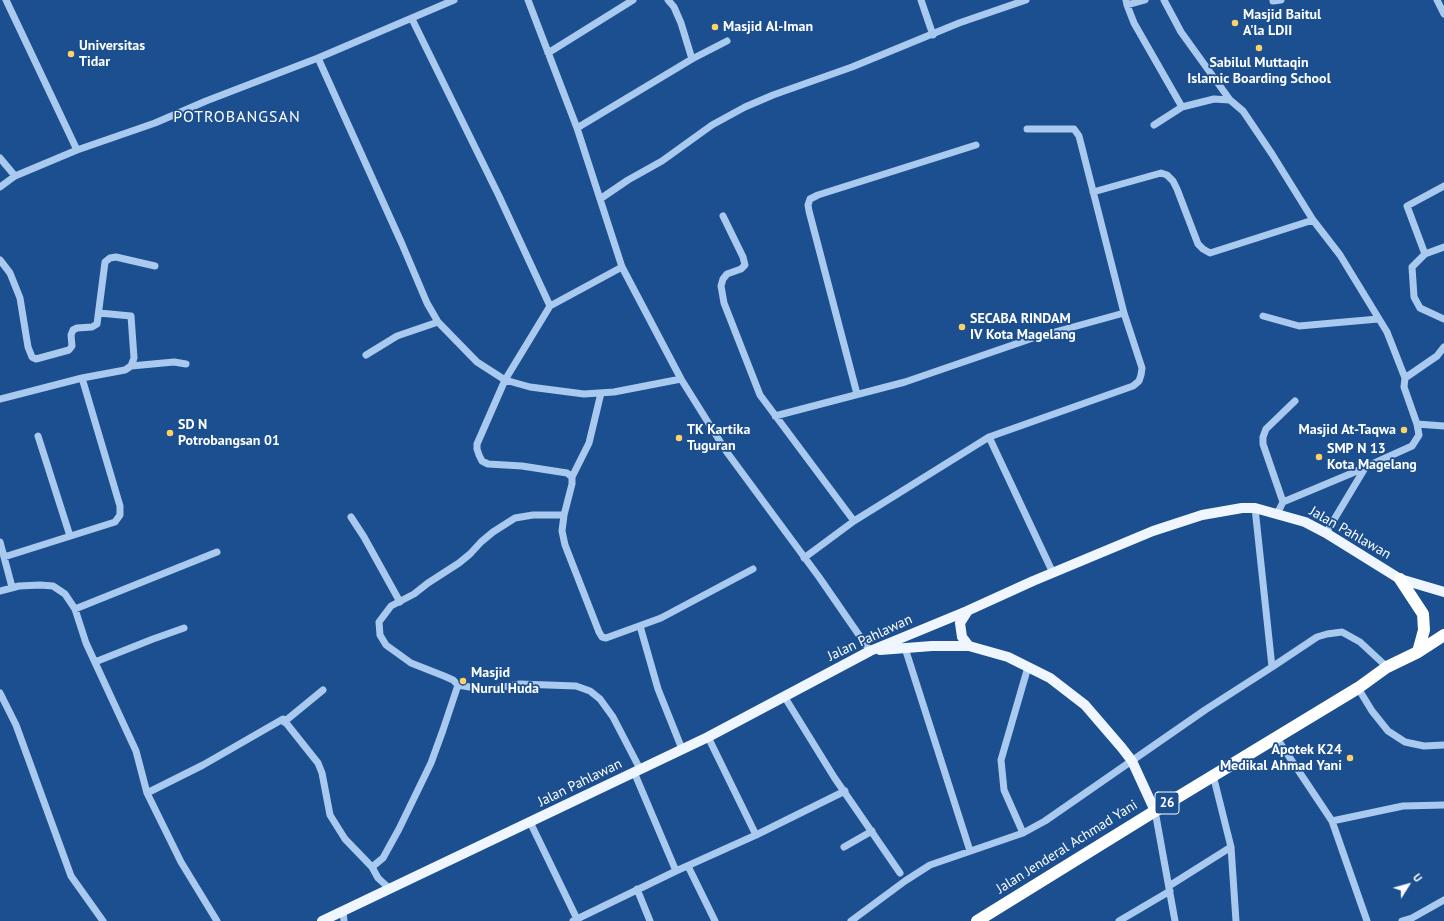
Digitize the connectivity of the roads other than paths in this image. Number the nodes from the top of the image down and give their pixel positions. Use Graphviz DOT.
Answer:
graph roads {
  1 [pos="6,0"];
  2 [pos="454,0"];
  3 [pos="528,0"];
  4 [pos="633,0"];
  5 [pos="668,0"];
  6 [pos="921,0"];
  7 [pos="1026,0"];
  8 [pos="1145,0"];
  9 [pos="1164,0"];
  10 [pos="1273,0"];
  11 [pos="1281,0"];
  12 [pos="1437,0"];
  13 [pos="1127,3"];
  14 [pos="1444,14"];
  15 [pos="412,19"];
  16 [pos="933,35"];
  17 [pos="727,41"];
  18 [pos="548,53"];
  19 [pos="318,58"];
  20 [pos="692,59"];
  21 [pos="1230,100"];
  22 [pos="1182,107"];
  23 [pos="1154,125"];
  24 [pos="577,128"];
  25 [pos="1027,129"];
  26 [pos="976,145"];
  27 [pos="77,150"];
  28 [pos="0,158"];
  29 [pos="13,178"];
  30 [pos="1444,186"];
  31 [pos="0,187"];
  32 [pos="1092,192"];
  33 [pos="600,199"];
  34 [pos="723,216"];
  35 [pos="1313,220"];
  36 [pos="1444,247"];
  37 [pos="1425,254"];
  38 [pos="0,260"];
  39 [pos="155,266"];
  40 [pos="622,267"];
  41 [pos="550,306"];
  42 [pos="99,313"];
  43 [pos="1124,313"];
  44 [pos="1264,316"];
  45 [pos="1378,319"];
  46 [pos="1444,319"];
  47 [pos="438,322"];
  48 [pos="1444,347"];
  49 [pos="366,355"];
  50 [pos="186,364"];
  51 [pos="131,366"];
  52 [pos="82,378"];
  53 [pos="1405,378"];
  54 [pos="681,379"];
  55 [pos="505,380"];
  56 [pos="601,393"];
  57 [pos="857,394"];
  58 [pos="0,399"];
  59 [pos="1295,401"];
  60 [pos="774,416"];
  61 [pos="1417,424"];
  62 [pos="1444,426"];
  63 [pos="38,436"];
  64 [pos="989,437"];
  65 [pos="1365,467"];
  66 [pos="572,477"];
  67 [pos="1283,502"];
  68 [pos="1255,508"];
  69 [pos="1277,514"];
  70 [pos="564,515"];
  71 [pos="350,517"];
  72 [pos="854,521"];
  73 [pos="1326,533"];
  74 [pos="70,536"];
  75 [pos="0,542"];
  76 [pos="218,552"];
  77 [pos="4,557"];
  78 [pos="804,558"];
  79 [pos="754,569"];
  80 [pos="1053,572"];
  81 [pos="1400,579"];
  82 [pos="12,587"];
  83 [pos="0,591"];
  84 [pos="1444,592"];
  85 [pos="400,602"];
  86 [pos="75,609"];
  87 [pos="968,612"];
  88 [pos="640,626"];
  89 [pos="184,628"];
  90 [pos="1444,635"];
  91 [pos="969,646"];
  92 [pos="906,648"];
  93 [pos="870,650"];
  94 [pos="1418,652"];
  95 [pos="95,662"];
  96 [pos="1028,667"];
  97 [pos="1272,667"];
  98 [pos="1387,667"];
  99 [pos="458,685"];
  100 [pos="1358,688"];
  101 [pos="323,690"];
  102 [pos="0,693"];
  103 [pos="784,696"];
  104 [pos="284,722"];
  105 [pos="708,736"];
  106 [pos="1276,737"];
  107 [pos="1444,744"];
  108 [pos="682,749"];
  109 [pos="1132,761"];
  110 [pos="637,770"];
  111 [pos="1213,775"];
  112 [pos="845,792"];
  113 [pos="147,793"];
  114 [pos="1444,805"];
  115 [pos="1155,811"];
  116 [pos="530,822"];
  117 [pos="1332,822"];
  118 [pos="872,832"];
  119 [pos="1023,833"];
  120 [pos="756,836"];
  121 [pos="844,847"];
  122 [pos="1231,847"];
  123 [pos="970,851"];
  124 [pos="688,866"];
  125 [pos="372,867"];
  126 [pos="676,871"];
  127 [pos="900,873"];
  128 [pos="390,889"];
  129 [pos="637,889"];
  130 [pos="1169,889"];
  131 [pos="1444,900"];
  132 [pos="343,916"];
  133 [pos="576,920"];
  134 [pos="103,921"];
  135 [pos="217,921"];
  136 [pos="322,921"];
  137 [pos="650,921"];
  138 [pos="715,921"];
  139 [pos="851,921"];
  140 [pos="977,921"];
  141 [pos="1119,921"];
  142 [pos="1175,921"];
  143 [pos="1236,921"];
  144 [pos="1367,921"];
  145 [pos="1402,921"];
  1 -- 27 [label="street"];
  2 -- 15 [label="street"];
  3 -- 18 [label="street"];
  4 -- 18 [label="street"];
  5 -- 20 [label="street"];
  6 -- 16 [label="street"];
  7 -- 16 [label="street"];
  8 -- 13 [label="street"];
  9 -- 21 [label="street"];
  10 -- 11 [label="street"];
  12 -- 14 [label="street"];
  13 -- 22 [label="street"];
  15 -- 19 [label="street"];
  15 -- 41 [label="street"];
  16 -- 33 [label="street"];
  17 -- 20 [label="street"];
  18 -- 24 [label="street"];
  19 -- 27 [label="street"];
  19 -- 47 [label="street"];
  20 -- 24 [label="street"];
  21 -- 22 [label="street"];
  21 -- 35 [label="street"];
  22 -- 23 [label="street"];
  24 -- 33 [label="street"];
  25 -- 32 [label="street"];
  26 -- 57 [label="street"];
  27 -- 29 [label="street"];
  28 -- 29 [label="street"];
  29 -- 31 [label="street"];
  30 -- 37 [label="street"];
  32 -- 35 [label="street"];
  32 -- 43 [label="street"];
  33 -- 40 [label="street"];
  34 -- 60 [label="street"];
  35 -- 45 [label="street"];
  36 -- 37 [label="street"];
  37 -- 46 [label="street"];
  38 -- 42 [label="street"];
  39 -- 42 [label="street"];
  40 -- 41 [label="street"];
  40 -- 54 [label="street"];
  41 -- 55 [label="street"];
  42 -- 51 [label="street"];
  43 -- 57 [label="street"];
  43 -- 64 [label="street"];
  44 -- 45 [label="street"];
  45 -- 53 [label="street"];
  47 -- 49 [label="street"];
  47 -- 55 [label="street"];
  48 -- 53 [label="street"];
  50 -- 51 [label="street"];
  51 -- 52 [label="street"];
  52 -- 58 [label="street"];
  52 -- 74 [label="street"];
  53 -- 61 [label="street"];
  54 -- 56 [label="street"];
  54 -- 78 [label="street"];
  55 -- 56 [label="street"];
  55 -- 66 [label="street"];
  56 -- 66 [label="street"];
  57 -- 60 [label="street"];
  59 -- 67 [label="street"];
  60 -- 72 [label="street"];
  61 -- 62 [label="street"];
  61 -- 65 [label="street"];
  63 -- 74 [label="street"];
  64 -- 72 [label="street"];
  64 -- 80 [label="street"];
  65 -- 67 [label="street"];
  65 -- 73 [label="street"];
  66 -- 70 [label="street"];
  67 -- 69 [label="street"];
  68 -- 69 [label="main road, Jalan Pahlawan"];
  68 -- 80 [label="main road, Jalan Pahlawan"];
  68 -- 97 [label="street"];
  69 -- 73 [label="main road, Jalan Pahlawan"];
  70 -- 85 [label="street"];
  70 -- 88 [label="street"];
  71 -- 85 [label="street"];
  72 -- 78 [label="street"];
  73 -- 81 [label="main road, Jalan Pahlawan"];
  74 -- 77 [label="street"];
  75 -- 77 [label="street"];
  76 -- 86 [label="street"];
  77 -- 82 [label="street"];
  78 -- 93 [label="street"];
  79 -- 88 [label="street"];
  80 -- 87 [label="main road, Jalan Pahlawan"];
  81 -- 84 [label="main road, Jalan Pahlawan"];
  81 -- 94 [label="highway"];
  82 -- 83 [label="street"];
  82 -- 86 [label="street"];
  85 -- 99 [label="street"];
  86 -- 95 [label="street"];
  87 -- 91 [label="main road"];
  87 -- 93 [label="main road, Jalan Pahlawan"];
  88 -- 108 [label="street"];
  89 -- 95 [label="street"];
  90 -- 94 [label="highway, 26"];
  91 -- 92 [label="main road"];
  91 -- 96 [label="main road"];
  92 -- 93 [label="main road"];
  92 -- 123 [label="street"];
  93 -- 103 [label="main road, Jalan Pahlawan"];
  94 -- 98 [label="highway, 26"];
  95 -- 113 [label="street"];
  96 -- 109 [label="main road"];
  96 -- 119 [label="street"];
  97 -- 98 [label="street"];
  97 -- 109 [label="street"];
  98 -- 100 [label="highway, 26"];
  99 -- 110 [label="street"];
  99 -- 125 [label="street"];
  100 -- 106 [label="highway, Jalan Jenderal Achmad Yani / 26"];
  100 -- 107 [label="street"];
  101 -- 104 [label="street"];
  102 -- 134 [label="street"];
  103 -- 105 [label="main road, Jalan Pahlawan"];
  103 -- 112 [label="street"];
  104 -- 113 [label="street"];
  104 -- 125 [label="street"];
  105 -- 108 [label="main road, Jalan Pahlawan"];
  105 -- 120 [label="street"];
  106 -- 111 [label="highway, Jalan Jenderal Achmad Yani / 26"];
  106 -- 117 [label="street"];
  108 -- 110 [label="main road, Jalan Pahlawan"];
  109 -- 115 [label="main road"];
  109 -- 119 [label="street"];
  110 -- 116 [label="main road, Jalan Pahlawan"];
  110 -- 126 [label="street"];
  111 -- 115 [label="highway, Jalan Jenderal Achmad Yani / 26"];
  111 -- 122 [label="street"];
  112 -- 118 [label="street"];
  112 -- 120 [label="street"];
  113 -- 135 [label="street"];
  114 -- 117 [label="street"];
  115 -- 130 [label="street"];
  115 -- 140 [label="highway, Jalan Jenderal Achmad Yani / 26"];
  116 -- 128 [label="main road, Jalan Pahlawan"];
  116 -- 133 [label="street"];
  117 -- 144 [label="street"];
  118 -- 121 [label="street"];
  118 -- 127 [label="street"];
  119 -- 123 [label="street"];
  120 -- 124 [label="street"];
  122 -- 130 [label="street"];
  122 -- 143 [label="street"];
  123 -- 139 [label="street"];
  124 -- 126 [label="street"];
  124 -- 138 [label="street"];
  125 -- 128 [label="street"];
  126 -- 129 [label="street"];
  128 -- 132 [label="main road, Jalan Pahlawan"];
  129 -- 133 [label="street"];
  129 -- 137 [label="street"];
  130 -- 141 [label="street"];
  130 -- 142 [label="street"];
  131 -- 145 [label="street"];
  132 -- 136 [label="main road, Jalan Pahlawan"];
}
